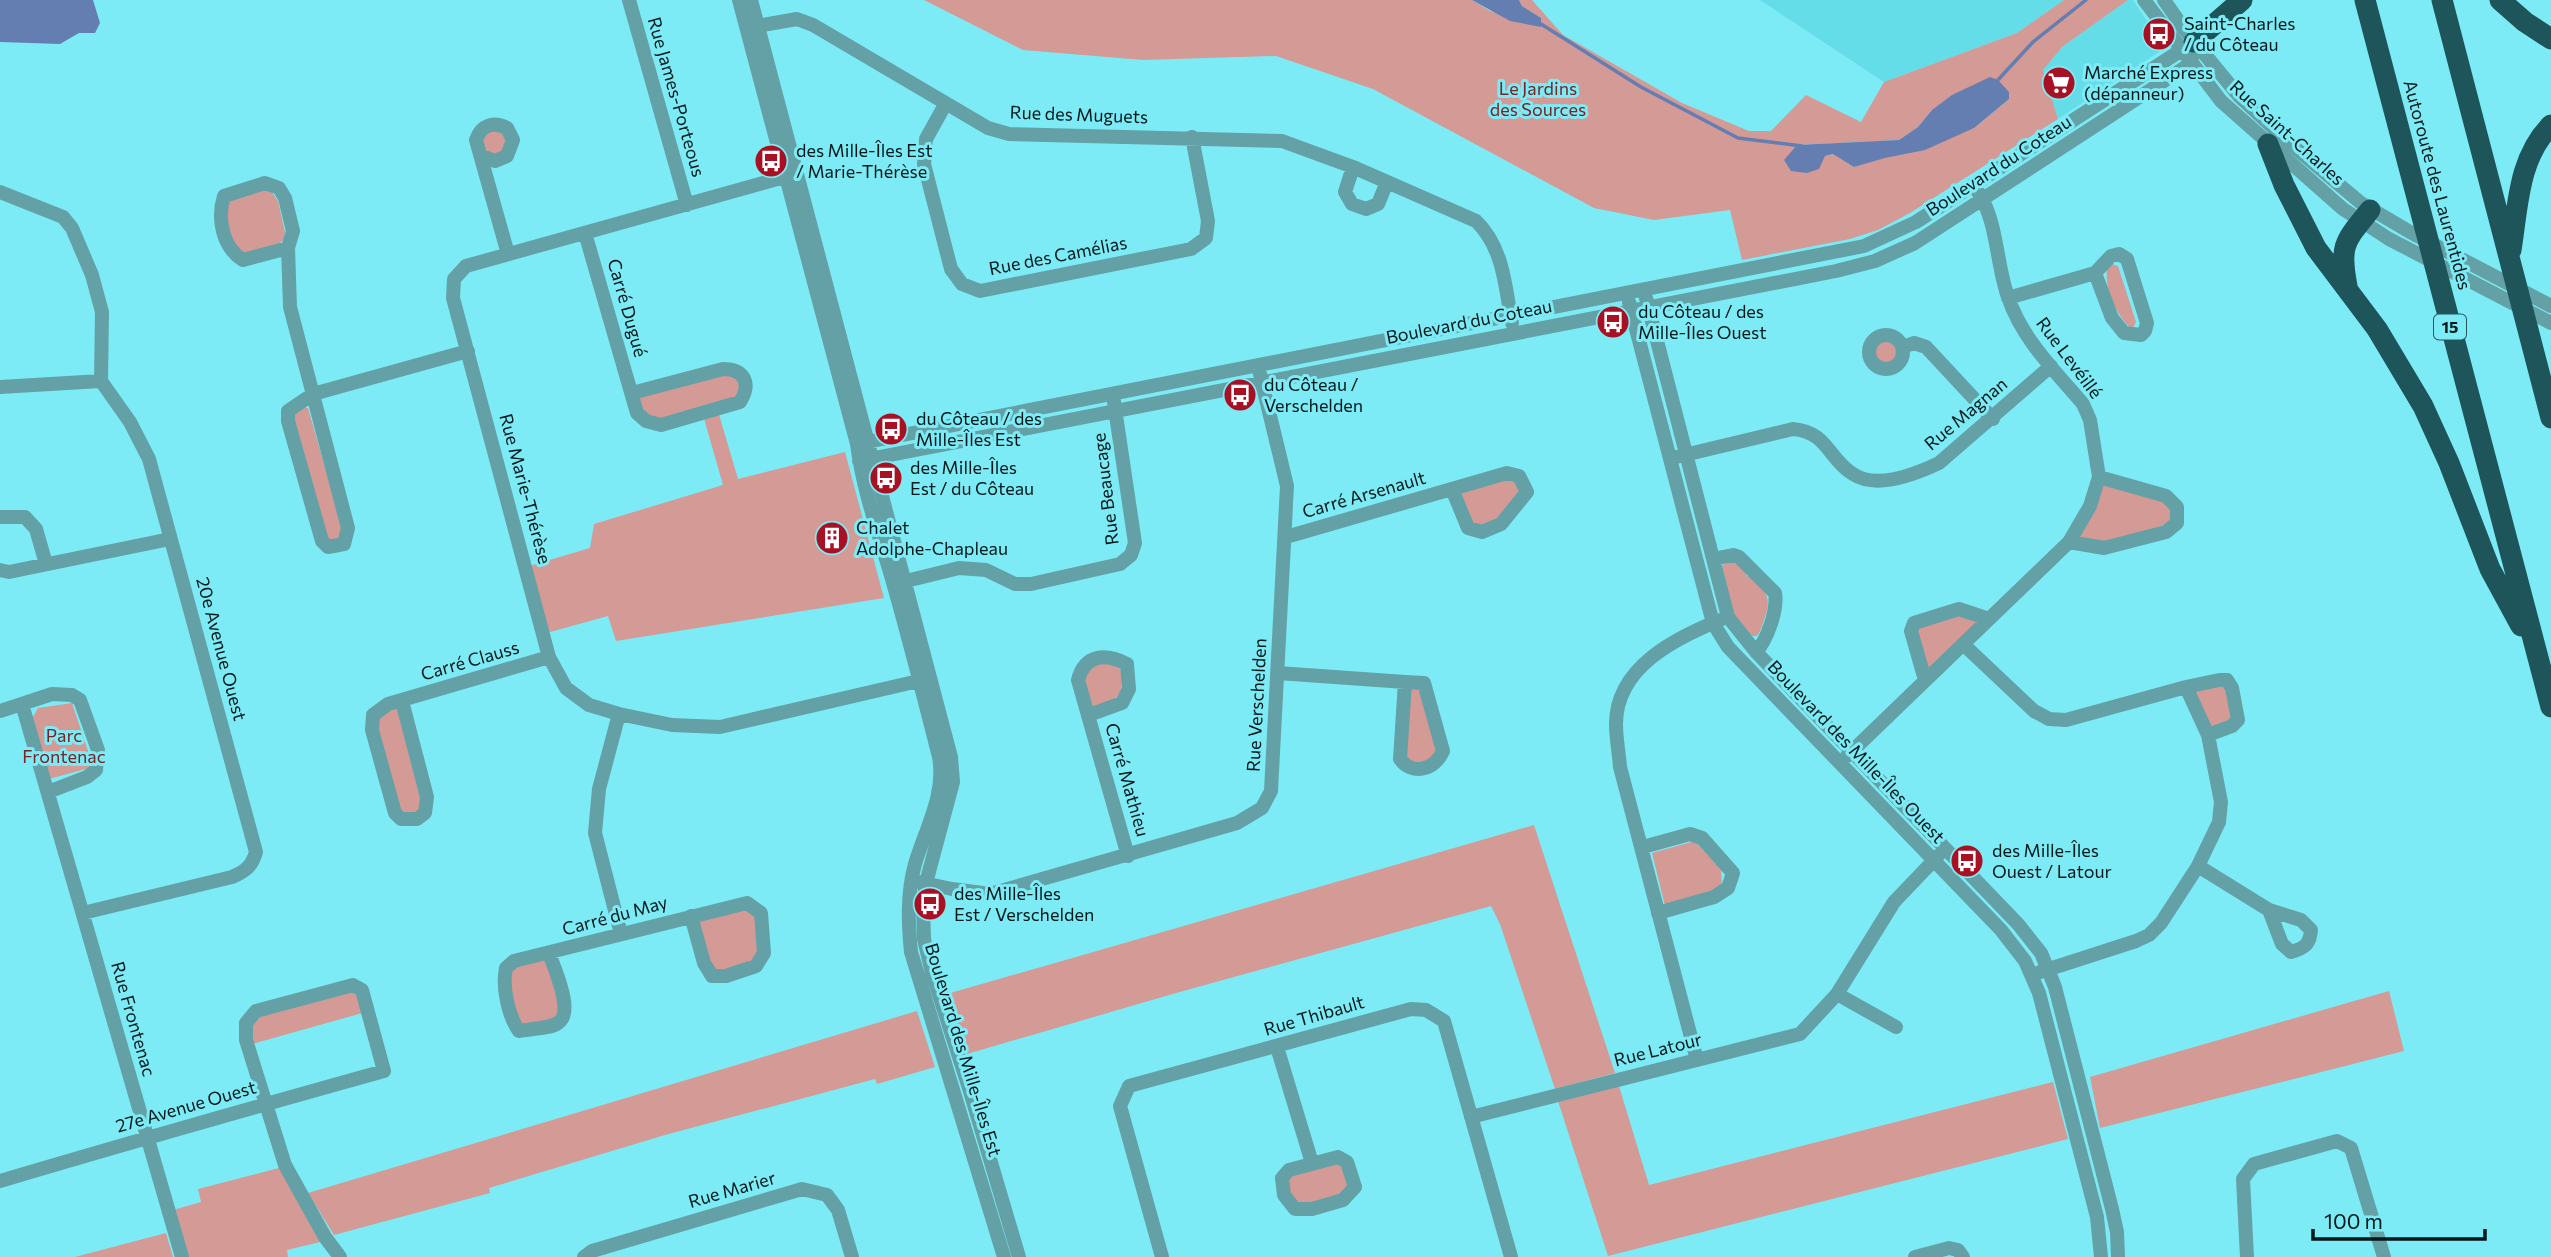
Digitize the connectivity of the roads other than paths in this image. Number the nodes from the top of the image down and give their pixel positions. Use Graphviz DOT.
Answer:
graph roads {
  1 [pos="629,0"];
  2 [pos="739,0"];
  3 [pos="751,0"];
  4 [pos="2144,0"];
  5 [pos="2164,0"];
  6 [pos="2242,0"];
  7 [pos="2365,0"];
  8 [pos="2442,0"];
  9 [pos="2500,0"];
  10 [pos="752,27"];
  11 [pos="2551,39"];
  12 [pos="2188,46"];
  13 [pos="2191,63"];
  14 [pos="946,103"];
  15 [pos="2551,125"];
  16 [pos="1192,137"];
  17 [pos="2268,144"];
  18 [pos="482,156"];
  19 [pos="1353,167"];
  20 [pos="791,175"];
  21 [pos="1387,182"];
  22 [pos="1974,185"];
  23 [pos="0,192"];
  24 [pos="1983,199"];
  25 [pos="687,205"];
  26 [pos="2365,216"];
  27 [pos="585,233"];
  28 [pos="288,248"];
  29 [pos="508,254"];
  30 [pos="2509,258"];
  31 [pos="2095,273"];
  32 [pos="2347,286"];
  33 [pos="1644,290"];
  34 [pos="1627,293"];
  35 [pos="2008,298"];
  36 [pos="2548,304"];
  37 [pos="1648,307"];
  38 [pos="1631,310"];
  39 [pos="1511,316"];
  40 [pos="2551,323"];
  41 [pos="1514,333"];
  42 [pos="1903,347"];
  43 [pos="468,351"];
  44 [pos="1258,365"];
  45 [pos="2051,366"];
  46 [pos="101,381"];
  47 [pos="1262,382"];
  48 [pos="0,387"];
  49 [pos="632,393"];
  50 [pos="313,394"];
  51 [pos="1112,394"];
  52 [pos="1115,411"];
  53 [pos="2551,418"];
  54 [pos="1993,419"];
  55 [pos="863,443"];
  56 [pos="1685,455"];
  57 [pos="866,459"];
  58 [pos="1669,459"];
  59 [pos="2099,477"];
  60 [pos="1452,489"];
  61 [pos="0,517"];
  62 [pos="1286,537"];
  63 [pos="170,539"];
  64 [pos="2069,542"];
  65 [pos="1713,559"];
  66 [pos="46,564"];
  67 [pos="0,570"];
  68 [pos="906,581"];
  69 [pos="1728,617"];
  70 [pos="1989,619"];
  71 [pos="1713,623"];
  72 [pos="1963,644"];
  73 [pos="1756,652"];
  74 [pos="2537,654"];
  75 [pos="549,657"];
  76 [pos="1278,673"];
  77 [pos="926,679"];
  78 [pos="1925,680"];
  79 [pos="1405,682"];
  80 [pos="2186,687"];
  81 [pos="402,701"];
  82 [pos="22,704"];
  83 [pos="2551,707"];
  84 [pos="0,711"];
  85 [pos="618,715"];
  86 [pos="1089,715"];
  87 [pos="2208,735"];
  88 [pos="1851,751"];
  89 [pos="1839,763"];
  90 [pos="48,792"];
  91 [pos="1643,847"];
  92 [pos="1945,849"];
  93 [pos="1128,856"];
  94 [pos="1933,860"];
  95 [pos="2198,866"];
  96 [pos="919,882"];
  97 [pos="2269,910"];
  98 [pos="83,913"];
  99 [pos="1658,913"];
  100 [pos="691,916"];
  101 [pos="621,934"];
  102 [pos="549,953"];
  103 [pos="2049,969"];
  104 [pos="2033,975"];
  105 [pos="1837,994"];
  106 [pos="1896,1027"];
  107 [pos="1277,1047"];
  108 [pos="1698,1060"];
  109 [pos="265,1104"];
  110 [pos="1471,1117"];
  111 [pos="147,1138"];
  112 [pos="1312,1163"];
  113 [pos="0,1181"];
  114 [pos="182,1257"];
  115 [pos="340,1257"];
  116 [pos="584,1257"];
  117 [pos="852,1257"];
  118 [pos="1004,1257"];
  119 [pos="1019,1257"];
  120 [pos="1163,1257"];
  121 [pos="1511,1257"];
  122 [pos="1915,1257"];
  123 [pos="1963,1257"];
  124 [pos="2101,1257"];
  125 [pos="2118,1257"];
  126 [pos="2247,1257"];
  127 [pos="2384,1257"];
  1 -- 25 [label="street, Rue James-Porteous"];
  2 -- 10 [label="street, Boulevard des Mille-Îles Est"];
  3 -- 10 [label="street, Boulevard des Mille-Îles Est"];
  4 -- 12 [label="street, Rue Saint-Charles"];
  5 -- 12 [label="street, Rue Saint-Charles"];
  6 -- 12 [label="highway"];
  7 -- 74 [label="highway, Autoroute des Laurentides / 15"];
  8 -- 30 [label="highway"];
  9 -- 11 [label="highway"];
  10 -- 14 [label="street, Rue des Muguets"];
  10 -- 20 [label="street, Boulevard des Mille-Îles Est"];
  12 -- 13 [label="street"];
  12 -- 22 [label="street, Boulevard du Coteau"];
  12 -- 26 [label="street, Rue Saint-Charles"];
  13 -- 17 [label="street, Rue Saint-Charles"];
  13 -- 24 [label="street, Boulevard du Coteau"];
  14 -- 16 [label="street, Rue des Muguets"];
  14 -- 16 [label="street, Rue des Camélias"];
  15 -- 30 [label="highway"];
  16 -- 19 [label="street, Rue des Muguets"];
  17 -- 26 [label="street, Rue Saint-Charles"];
  17 -- 32 [label="highway"];
  18 -- 29 [label="street"];
  19 -- 21 [label="street, Rue des Muguets"];
  19 -- 21 [label="street"];
  20 -- 25 [label="street, Rue Marie-Thérèse"];
  20 -- 55 [label="street, Boulevard des Mille-Îles Est"];
  21 -- 39 [label="street, Rue des Muguets"];
  22 -- 24 [label="street, Rue Levéillé"];
  22 -- 33 [label="street, Boulevard du Coteau"];
  23 -- 46 [label="street"];
  24 -- 35 [label="street, Rue Levéillé"];
  24 -- 37 [label="street, Boulevard du Coteau"];
  25 -- 27 [label="street, Rue Marie-Thérèse"];
  26 -- 32 [label="highway"];
  26 -- 36 [label="street"];
  26 -- 40 [label="street"];
  27 -- 29 [label="street, Rue Marie-Thérèse"];
  27 -- 49 [label="street, Carré Dugué"];
  28 -- 28 [label="street"];
  28 -- 50 [label="street"];
  29 -- 43 [label="street, Rue Marie-Thérèse"];
  30 -- 53 [label="highway"];
  31 -- 31 [label="street"];
  31 -- 35 [label="street"];
  32 -- 74 [label="highway"];
  33 -- 34 [label="street, Boulevard du Coteau"];
  33 -- 37 [label="street, Boulevard des Mille-Îles Ouest"];
  34 -- 38 [label="street, Boulevard des Mille-Îles Ouest"];
  34 -- 39 [label="street, Boulevard du Coteau"];
  35 -- 45 [label="street, Rue Levéillé"];
  37 -- 38 [label="street, Boulevard du Coteau"];
  37 -- 56 [label="street, Boulevard des Mille-Îles Ouest"];
  38 -- 41 [label="street, Boulevard du Coteau"];
  38 -- 58 [label="street, Boulevard des Mille-Îles Ouest"];
  39 -- 41 [label="street, Rue des Muguets"];
  39 -- 44 [label="street, Boulevard du Coteau"];
  41 -- 47 [label="street, Boulevard du Coteau"];
  42 -- 54 [label="street"];
  43 -- 50 [label="street"];
  43 -- 75 [label="street, Rue Marie-Thérèse"];
  44 -- 47 [label="street, Rue Verschelden"];
  44 -- 51 [label="street, Boulevard du Coteau"];
  45 -- 54 [label="street, Rue Magnan"];
  45 -- 59 [label="street, Rue Levéillé"];
  46 -- 48 [label="street"];
  46 -- 63 [label="street, 20e Avenue Ouest"];
  47 -- 52 [label="street, Boulevard du Coteau"];
  47 -- 62 [label="street, Rue Verschelden"];
  49 -- 49 [label="street, Carré Dugué"];
  50 -- 50 [label="street"];
  51 -- 52 [label="street, Rue Beaucage"];
  51 -- 55 [label="street, Boulevard du Coteau"];
  52 -- 57 [label="street, Boulevard du Coteau"];
  52 -- 68 [label="street, Rue Beaucage"];
  54 -- 56 [label="street, Rue Magnan"];
  55 -- 57 [label="street, Boulevard des Mille-Îles Est"];
  56 -- 58 [label="street, Rue Magnan"];
  56 -- 65 [label="street, Boulevard des Mille-Îles Ouest"];
  57 -- 68 [label="street, Boulevard des Mille-Îles Est"];
  57 -- 77 [label="street, Boulevard des Mille-Îles Est"];
  58 -- 71 [label="street, Boulevard des Mille-Îles Ouest"];
  59 -- 64 [label="street, Rue Levéillé"];
  59 -- 64 [label="street"];
  60 -- 60 [label="street, Carré Arsenault"];
  60 -- 62 [label="street, Carré Arsenault"];
  61 -- 66 [label="street"];
  62 -- 76 [label="street, Rue Verschelden"];
  63 -- 66 [label="street"];
  63 -- 98 [label="street, 20e Avenue Ouest"];
  64 -- 70 [label="street, Rue Levéillé"];
  65 -- 69 [label="street, Boulevard des Mille-Îles Ouest"];
  65 -- 73 [label="street, Boulevard des Mille-Îles Ouest"];
  66 -- 67 [label="street"];
  68 -- 77 [label="street, Boulevard des Mille-Îles Est"];
  69 -- 71 [label="street"];
  69 -- 73 [label="street, Boulevard des Mille-Îles Ouest"];
  70 -- 72 [label="street, Rue Levéillé"];
  70 -- 78 [label="street"];
  71 -- 89 [label="street, Boulevard des Mille-Îles Ouest"];
  71 -- 91 [label="street"];
  72 -- 78 [label="street, Rue Levéillé"];
  72 -- 80 [label="street"];
  73 -- 88 [label="street, Boulevard des Mille-Îles Ouest"];
  74 -- 83 [label="highway, Autoroute des Laurentides / 15"];
  75 -- 81 [label="street, Carré Clauss"];
  75 -- 85 [label="street, Rue Marie-Thérèse"];
  76 -- 79 [label="street"];
  76 -- 93 [label="street, Rue Verschelden"];
  77 -- 85 [label="street, Rue Marie-Thérèse"];
  77 -- 96 [label="street, Boulevard des Mille-Îles Est"];
  78 -- 88 [label="street, Rue Levéillé"];
  79 -- 79 [label="street"];
  80 -- 87 [label="street"];
  80 -- 87 [label="street"];
  81 -- 81 [label="street, Carré Clauss"];
  82 -- 84 [label="street"];
  82 -- 90 [label="street, Rue Frontenac"];
  82 -- 90 [label="street"];
  85 -- 101 [label="street"];
  86 -- 93 [label="street, Carré Mathieu"];
  87 -- 95 [label="street"];
  88 -- 89 [label="street, Rue Levéillé"];
  88 -- 92 [label="street, Boulevard des Mille-Îles Ouest"];
  89 -- 94 [label="street, Boulevard des Mille-Îles Ouest"];
  90 -- 98 [label="street, Rue Frontenac"];
  91 -- 99 [label="street"];
  91 -- 99 [label="street"];
  92 -- 94 [label="street, Rue Latour"];
  92 -- 103 [label="street, Boulevard des Mille-Îles Ouest"];
  93 -- 96 [label="street, Rue Verschelden"];
  94 -- 104 [label="street, Boulevard des Mille-Îles Ouest"];
  94 -- 105 [label="street, Rue Latour"];
  95 -- 97 [label="street"];
  95 -- 103 [label="street"];
  96 -- 118 [label="street, Boulevard des Mille-Îles Est"];
  96 -- 119 [label="street, Boulevard des Mille-Îles Est"];
  98 -- 111 [label="street, Rue Frontenac"];
  99 -- 108 [label="street"];
  100 -- 100 [label="street, Carré du May"];
  100 -- 101 [label="street, Carré du May"];
  101 -- 102 [label="street, Carré du May"];
  102 -- 102 [label="street, Carré du May"];
  103 -- 104 [label="street"];
  103 -- 125 [label="street, Boulevard des Mille-Îles Ouest"];
  104 -- 124 [label="street, Boulevard des Mille-Îles Ouest"];
  105 -- 106 [label="street"];
  105 -- 108 [label="street, Rue Latour"];
  107 -- 110 [label="street, Rue Thibault"];
  107 -- 112 [label="street"];
  107 -- 120 [label="street, Rue Thibault"];
  108 -- 110 [label="street, Rue Latour"];
  109 -- 109 [label="street, 27e Avenue Ouest"];
  109 -- 111 [label="street, 27e Avenue Ouest"];
  109 -- 115 [label="street"];
  110 -- 121 [label="street, Rue Thibault"];
  111 -- 113 [label="street, 27e Avenue Ouest"];
  111 -- 114 [label="street, Rue Frontenac"];
  112 -- 112 [label="street"];
  116 -- 117 [label="street, Rue Marier"];
  122 -- 123 [label="street"];
  126 -- 127 [label="street"];
}
